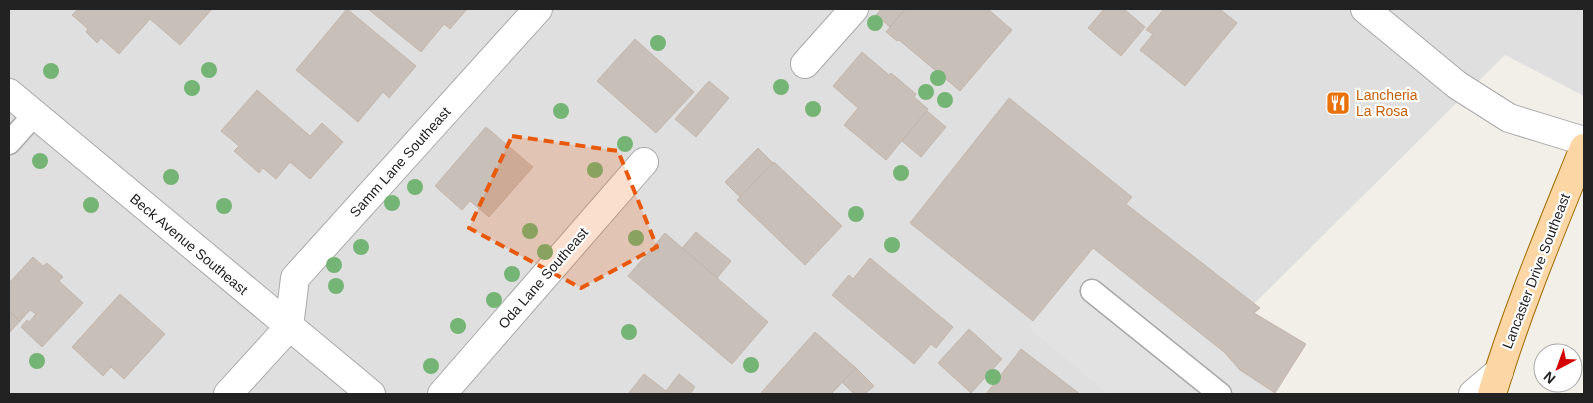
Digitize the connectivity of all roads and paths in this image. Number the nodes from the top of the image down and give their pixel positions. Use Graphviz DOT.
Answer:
graph roads {
  1 [pos="538,9"];
  2 [pos="854,9"];
  3 [pos="1364,9"];
  4 [pos="804,64"];
  5 [pos="9,93"];
  6 [pos="34,114"];
  7 [pos="1584,141"];
  8 [pos="9,143"];
  9 [pos="1584,148"];
  10 [pos="644,162"];
  11 [pos="1092,291"];
  12 [pos="289,327"];
  13 [pos="1495,383"];
  14 [pos="228,394"];
  15 [pos="371,394"];
  16 [pos="442,394"];
  17 [pos="1220,394"];
  18 [pos="1473,394"];
  1 -- 12 [label="street, Samm Lane Southeast"];
  2 -- 4 [label="street"];
  3 -- 7 [label="street"];
  5 -- 6 [label="street, Beck Avenue Southeast"];
  6 -- 8 [label="lane"];
  6 -- 12 [label="street, Beck Avenue Southeast"];
  9 -- 13 [label="main road, Lancaster Drive Southeast"];
  10 -- 16 [label="street, Oda Lane Southeast"];
  11 -- 17 [label="lane"];
  12 -- 14 [label="street"];
  12 -- 15 [label="street, Beck Avenue Southeast"];
  13 -- 18 [label="street"];
}
